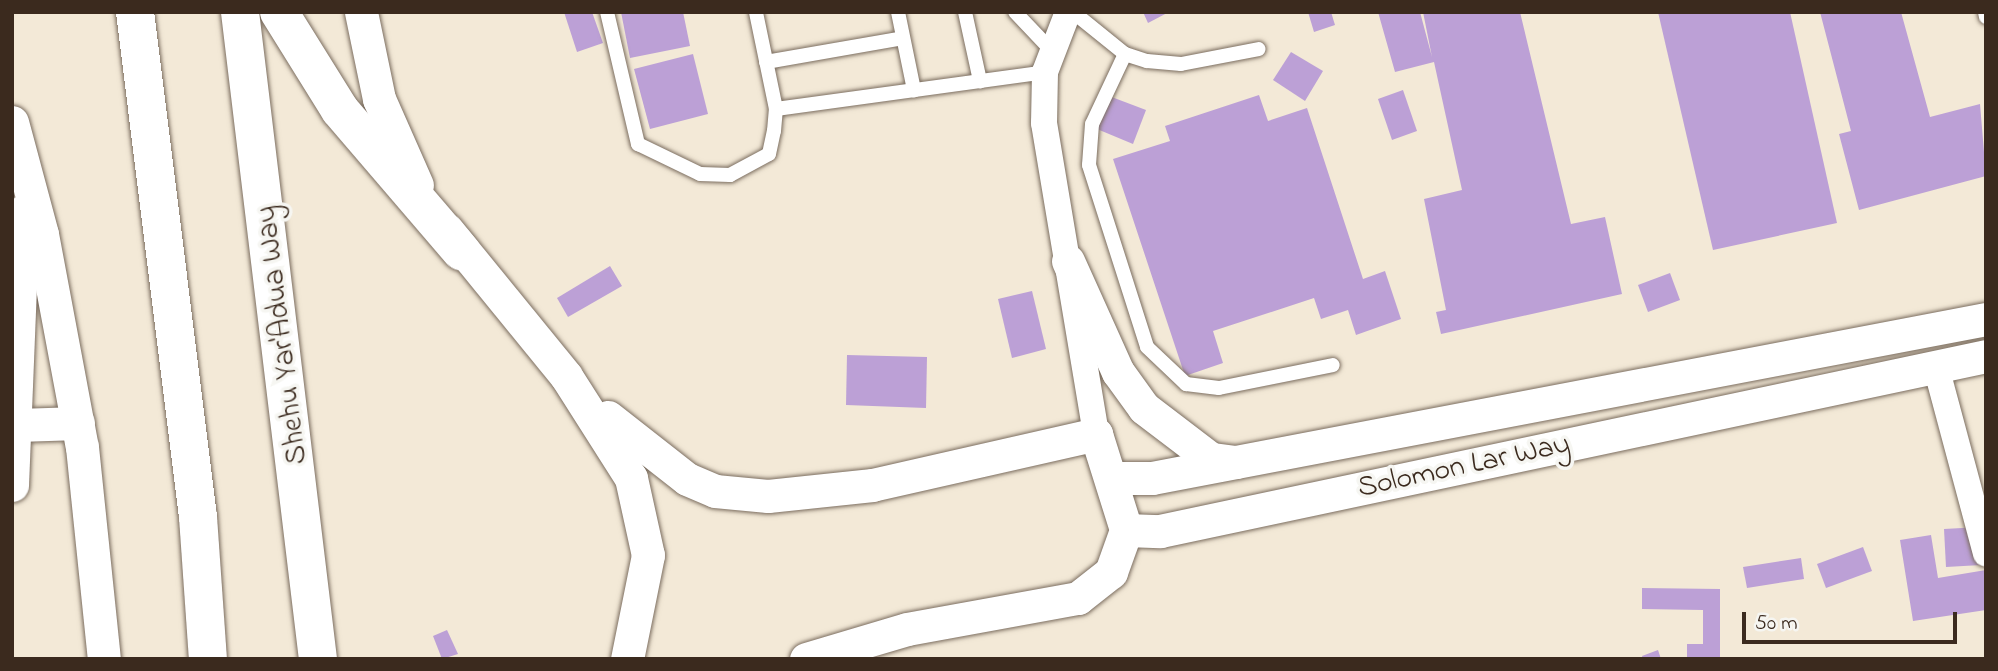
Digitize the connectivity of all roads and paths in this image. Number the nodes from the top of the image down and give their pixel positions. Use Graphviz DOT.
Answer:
graph roads {
  1 [pos="135,12"];
  2 [pos="240,12"];
  3 [pos="279,12"];
  4 [pos="361,12"];
  5 [pos="607,12"];
  6 [pos="756,12"];
  7 [pos="898,12"];
  8 [pos="965,12"];
  9 [pos="1015,12"];
  10 [pos="1071,12"];
  11 [pos="1985,12"];
  12 [pos="1986,18"];
  13 [pos="903,38"];
  14 [pos="1259,49"];
  15 [pos="1125,54"];
  16 [pos="766,62"];
  17 [pos="1049,62"];
  18 [pos="980,81"];
  19 [pos="914,90"];
  20 [pos="776,109"];
  21 [pos="12,122"];
  22 [pos="18,171"];
  23 [pos="461,251"];
  24 [pos="1068,261"];
  25 [pos="1986,319"];
  26 [pos="1986,356"];
  27 [pos="1333,365"];
  28 [pos="1936,367"];
  29 [pos="566,376"];
  30 [pos="16,415"];
  31 [pos="78,423"];
  32 [pos="1096,434"];
  33 [pos="1239,462"];
  34 [pos="1113,478"];
  35 [pos="1152,478"];
  36 [pos="12,485"];
  37 [pos="1126,530"];
  38 [pos="1160,531"];
  39 [pos="1986,553"];
  40 [pos="104,659"];
  41 [pos="208,659"];
  42 [pos="318,659"];
  43 [pos="627,659"];
  44 [pos="806,659"];
  1 -- 41 [label="highway"];
  2 -- 42 [label="highway, Shehu Yar'Adua Way"];
  3 -- 23 [label="highway"];
  4 -- 23 [label="street"];
  5 -- 20 [label="lane"];
  6 -- 16 [label="lane"];
  7 -- 13 [label="lane"];
  8 -- 18 [label="lane"];
  9 -- 17 [label="lane"];
  10 -- 15 [label="lane"];
  10 -- 17 [label="street"];
  11 -- 12 [label="lane"];
  13 -- 16 [label="lane"];
  13 -- 19 [label="lane"];
  14 -- 15 [label="lane"];
  15 -- 27 [label="lane"];
  16 -- 20 [label="lane"];
  17 -- 18 [label="lane"];
  17 -- 24 [label="street"];
  18 -- 19 [label="lane"];
  19 -- 20 [label="lane"];
  21 -- 22 [label="street"];
  22 -- 30 [label="street"];
  22 -- 31 [label="street"];
  23 -- 29 [label="street"];
  24 -- 32 [label="street"];
  24 -- 33 [label="street"];
  25 -- 33 [label="street, Solomon Lar Way"];
  26 -- 28 [label="street, Solomon Lar Way"];
  28 -- 38 [label="street, Solomon Lar Way"];
  28 -- 39 [label="street"];
  29 -- 32 [label="street"];
  29 -- 43 [label="street"];
  30 -- 31 [label="street"];
  30 -- 36 [label="street"];
  31 -- 40 [label="street"];
  32 -- 34 [label="street"];
  33 -- 35 [label="street, Solomon Lar Way"];
  34 -- 35 [label="street, Solomon Lar Way"];
  34 -- 37 [label="street"];
  35 -- 38 [label="street"];
  37 -- 38 [label="street, Solomon Lar Way"];
  37 -- 44 [label="street"];
}
